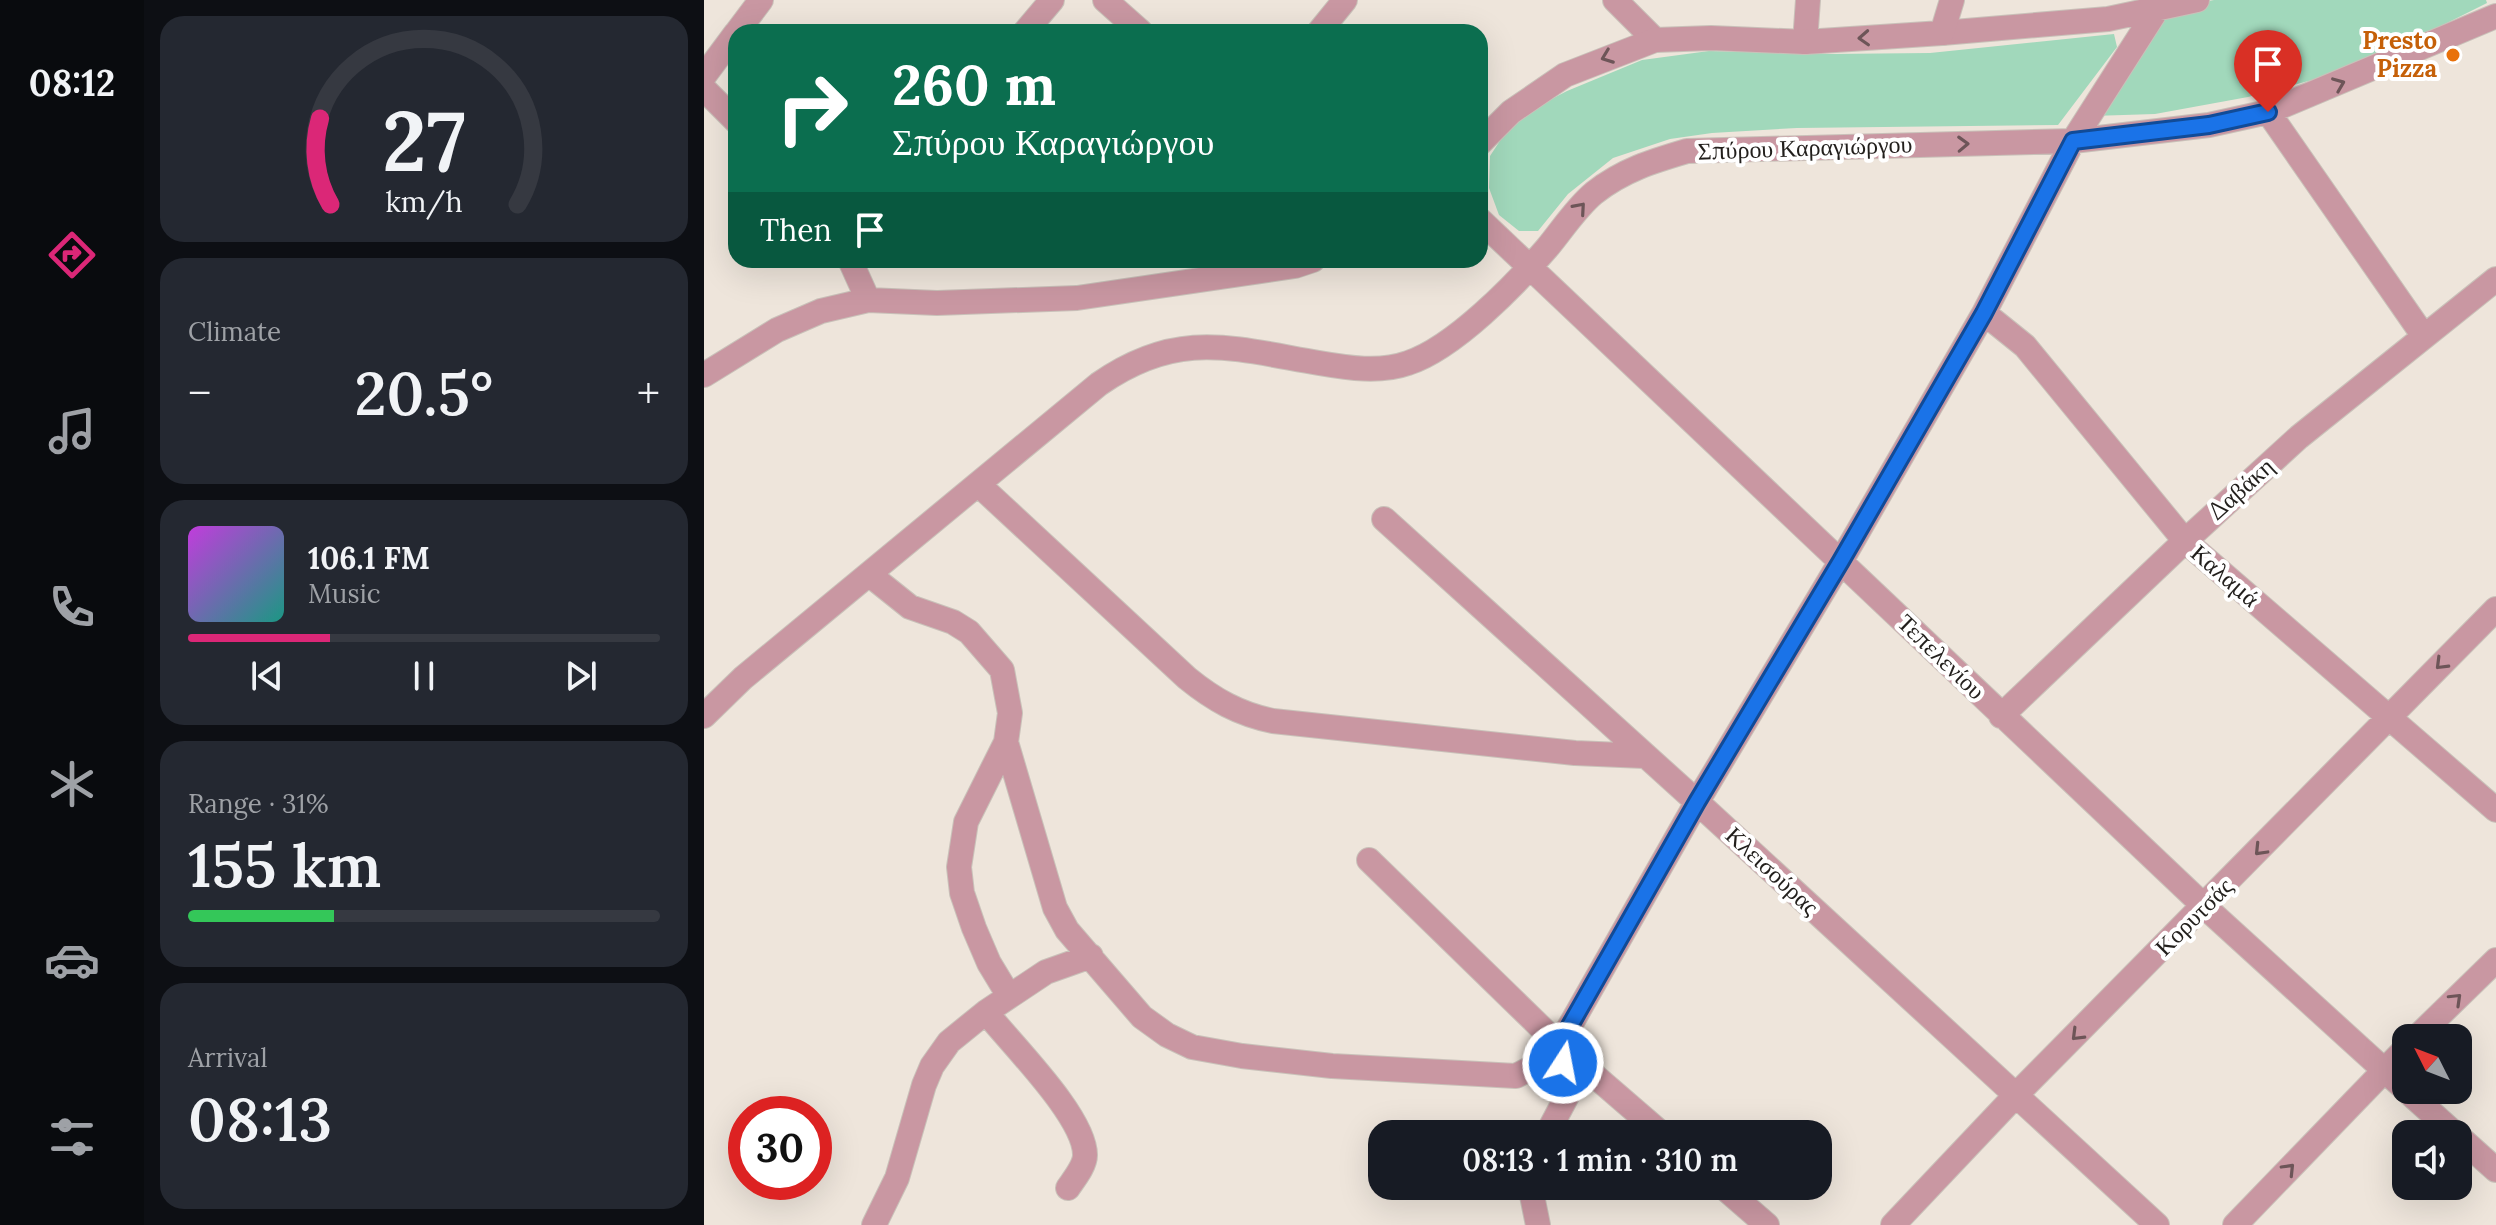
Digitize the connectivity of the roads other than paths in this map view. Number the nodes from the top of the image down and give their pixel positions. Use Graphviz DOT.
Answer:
graph roads {
  1 [pos="761,0"];
  2 [pos="1052,0"];
  3 [pos="1105,0"];
  4 [pos="1345,0"];
  5 [pos="1615,0"];
  6 [pos="1808,0"];
  7 [pos="1952,0"];
  8 [pos="2197,0"];
  9 [pos="2160,5"];
  10 [pos="2496,16"];
  11 [pos="743,24"];
  12 [pos="1032,24"];
  13 [pos="1132,24"];
  14 [pos="1326,24"];
  15 [pos="1942,33"];
  16 [pos="1655,40"];
  17 [pos="1805,42"];
  18 [pos="728,44"];
  19 [pos="704,76"];
  20 [pos="704,89"];
  21 [pos="2268,112"];
  22 [pos="728,113"];
  23 [pos="1488,135"];
  24 [pos="2073,141"];
  25 [pos="1488,228"];
  26 [pos="854,268"];
  27 [pos="1283,268"];
  28 [pos="1530,268"];
  29 [pos="2496,279"];
  30 [pos="868,300"];
  31 [pos="1984,313"];
  32 [pos="2423,335"];
  33 [pos="704,375"];
  34 [pos="979,485"];
  35 [pos="1384,519"];
  36 [pos="2185,541"];
  37 [pos="1841,561"];
  38 [pos="870,575"];
  39 [pos="2496,609"];
  40 [pos="704,716"];
  41 [pos="2001,716"];
  42 [pos="2390,717"];
  43 [pos="1006,742"];
  44 [pos="1644,756"];
  45 [pos="1697,802"];
  46 [pos="2496,810"];
  47 [pos="1369,860"];
  48 [pos="2205,907"];
  49 [pos="1091,956"];
  50 [pos="2496,960"];
  51 [pos="1009,996"];
  52 [pos="986,1012"];
  53 [pos="2430,1024"];
  54 [pos="1559,1045"];
  55 [pos="2392,1062"];
  56 [pos="2384,1070"];
  57 [pos="2392,1077"];
  58 [pos="2016,1095"];
  59 [pos="2422,1104"];
  60 [pos="1554,1120"];
  61 [pos="1646,1120"];
  62 [pos="2440,1120"];
  63 [pos="2472,1148"];
  64 [pos="2496,1170"];
  65 [pos="1068,1188"];
  66 [pos="1738,1200"];
  67 [pos="1534,1205"];
  68 [pos="874,1225"];
  69 [pos="1517,1225"];
  70 [pos="1767,1225"];
  71 [pos="1893,1225"];
  72 [pos="2157,1225"];
  73 [pos="2235,1225"];
  1 -- 11 [label="street"];
  2 -- 12 [label="street"];
  3 -- 13 [label="street"];
  4 -- 14 [label="street"];
  5 -- 16 [label="street"];
  6 -- 17 [label="street"];
  7 -- 15 [label="street"];
  8 -- 9 [label="street"];
  9 -- 15 [label="street"];
  9 -- 24 [label="street"];
  21 -- 10 [label="street, Σπύρου Καραγιώργου, one-way"];
  15 -- 17 [label="street, one-way"];
  16 -- 17 [label="street"];
  16 -- 23 [label="street, one-way"];
  18 -- 19 [label="street"];
  20 -- 22 [label="street"];
  21 -- 24 [label="street, Σπύρου Καραγιώργου"];
  21 -- 32 [label="street"];
  28 -- 24 [label="street, Σπύρου Καραγιώργου, one-way"];
  24 -- 31 [label="street"];
  25 -- 28 [label="street, Τεπελενίου"];
  26 -- 30 [label="street"];
  27 -- 30 [label="street"];
  28 -- 34 [label="street, Σπύρου Καραγιώργου"];
  28 -- 37 [label="street, Τεπελενίου"];
  29 -- 32 [label="street, Δαβάκη"];
  30 -- 33 [label="street"];
  31 -- 36 [label="street, Καλαμά"];
  31 -- 37 [label="street"];
  32 -- 36 [label="street, Δαβάκη"];
  34 -- 38 [label="street, Σπύρου Καραγιώργου"];
  34 -- 44 [label="street"];
  35 -- 44 [label="street, Κλεισούρας"];
  36 -- 41 [label="street, Δαβάκη"];
  36 -- 42 [label="street, Καλαμά"];
  37 -- 41 [label="street, Τεπελενίου"];
  37 -- 45 [label="street"];
  38 -- 40 [label="street, Σπύρου Καραγιώργου"];
  38 -- 43 [label="street"];
  39 -- 42 [label="street, Κορυτσάς, one-way"];
  41 -- 48 [label="street, Τεπελενίου"];
  42 -- 46 [label="street, Καλαμά"];
  42 -- 48 [label="street, Κορυτσάς, one-way"];
  43 -- 49 [label="street"];
  43 -- 51 [label="street"];
  44 -- 45 [label="street, Κλεισούρας"];
  45 -- 54 [label="street"];
  45 -- 58 [label="street, Κλεισούρας"];
  47 -- 54 [label="street"];
  48 -- 56 [label="street, Τεπελενίου"];
  48 -- 58 [label="street, Κορυτσάς, one-way"];
  49 -- 51 [label="street"];
  49 -- 54 [label="street"];
  53 -- 50 [label="street, one-way"];
  51 -- 52 [label="street"];
  52 -- 65 [label="street"];
  52 -- 68 [label="street"];
  54 -- 60 [label="street"];
  54 -- 61 [label="street"];
  55 -- 56 [label="street"];
  56 -- 57 [label="street, Τεπελενίου"];
  73 -- 56 [label="street, one-way"];
  58 -- 71 [label="street, Κορυτσάς"];
  58 -- 72 [label="street, Κλεισούρας"];
  59 -- 62 [label="street, Τεπελενίου"];
  63 -- 64 [label="street, Τεπελενίου"];
  66 -- 70 [label="street"];
  67 -- 69 [label="street"];
}
